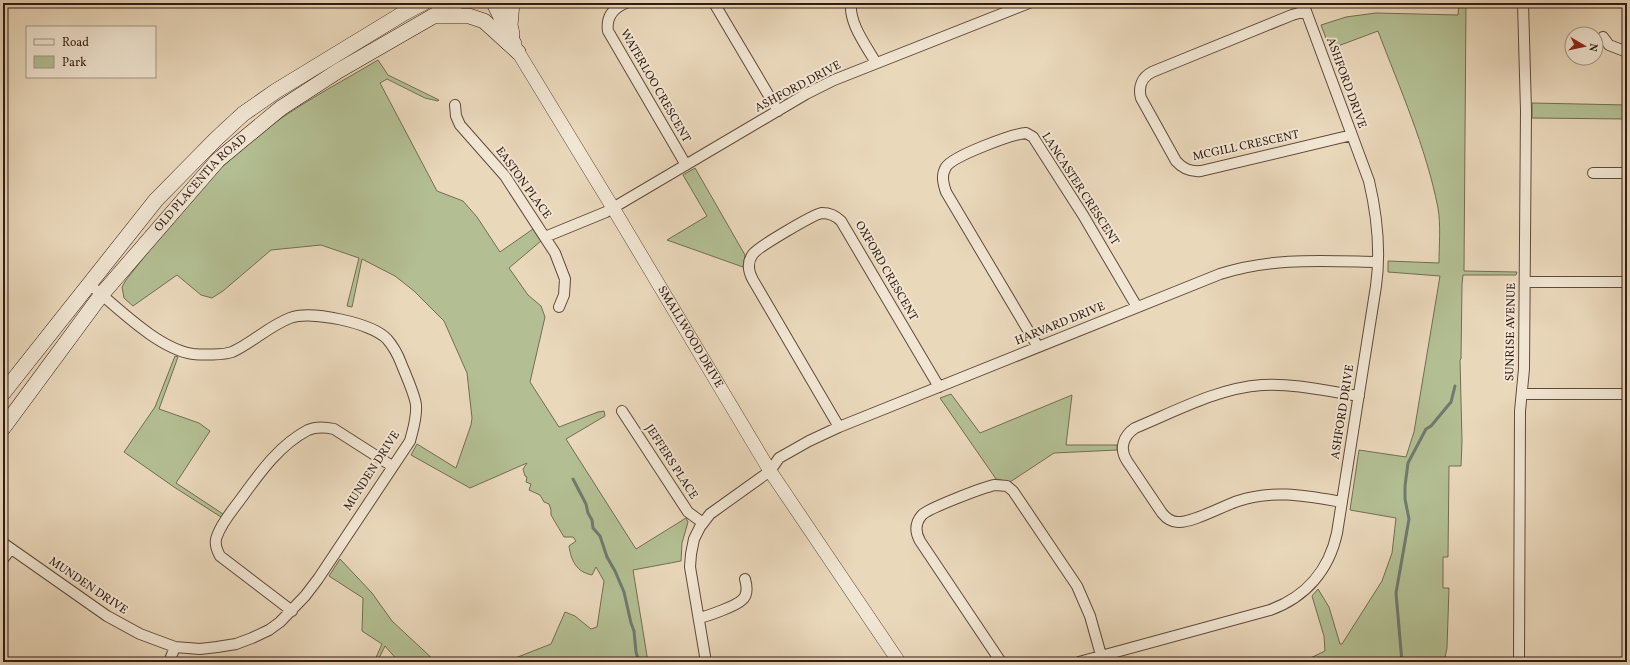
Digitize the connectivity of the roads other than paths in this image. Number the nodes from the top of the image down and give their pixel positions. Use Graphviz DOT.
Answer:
graph roads {
  1 [pos="423,3"];
  2 [pos="456,3"];
  3 [pos="494,3"];
  4 [pos="512,3"];
  5 [pos="626,3"];
  6 [pos="714,3"];
  7 [pos="851,3"];
  8 [pos="1029,3"];
  9 [pos="1523,3"];
  10 [pos="1304,7"];
  11 [pos="408,8"];
  12 [pos="434,16"];
  13 [pos="1604,38"];
  14 [pos="518,52"];
  15 [pos="1627,52"];
  16 [pos="876,63"];
  17 [pos="455,105"];
  18 [pos="778,111"];
  19 [pos="1352,135"];
  20 [pos="686,165"];
  21 [pos="1593,173"];
  22 [pos="1627,173"];
  23 [pos="614,208"];
  24 [pos="545,237"];
  25 [pos="1378,262"];
  26 [pos="1525,282"];
  27 [pos="1627,282"];
  28 [pos="89,284"];
  29 [pos="102,294"];
  30 [pos="559,307"];
  31 [pos="1137,307"];
  32 [pos="1038,347"];
  33 [pos="939,387"];
  34 [pos="3,393"];
  35 [pos="1522,394"];
  36 [pos="1627,394"];
  37 [pos="1359,396"];
  38 [pos="622,411"];
  39 [pos="839,427"];
  40 [pos="3,428"];
  41 [pos="392,466"];
  42 [pos="770,471"];
  43 [pos="1342,502"];
  44 [pos="703,523"];
  45 [pos="6,546"];
  46 [pos="3,559"];
  47 [pos="745,579"];
  48 [pos="292,611"];
  49 [pos="699,618"];
  50 [pos="174,647"];
  51 [pos="1101,656"];
  52 [pos="169,662"];
  53 [pos="706,662"];
  54 [pos="900,662"];
  55 [pos="1001,662"];
  56 [pos="1079,662"];
  57 [pos="1519,662"];
  1 -- 11 [label="main road, OLD PLACENTIA ROAD"];
  2 -- 12 [label="main road, OLD PLACENTIA ROAD"];
  3 -- 14 [label="main road, SMALLWOOD DRIVE"];
  4 -- 14 [label="main road"];
  5 -- 20 [label="street, WATERLOO CRESCENT"];
  6 -- 18 [label="street"];
  7 -- 16 [label="street"];
  8 -- 16 [label="street, ASHFORD DRIVE"];
  9 -- 26 [label="street, SUNRISE AVENUE"];
  10 -- 19 [label="street, ASHFORD DRIVE"];
  10 -- 19 [label="street, MCGILL CRESCENT"];
  11 -- 28 [label="main road, OLD PLACENTIA ROAD"];
  12 -- 14 [label="main road"];
  12 -- 29 [label="main road, OLD PLACENTIA ROAD"];
  13 -- 15 [label="street"];
  14 -- 23 [label="street, SMALLWOOD DRIVE"];
  16 -- 18 [label="street, ASHFORD DRIVE"];
  17 -- 24 [label="street, EASTON PLACE"];
  18 -- 20 [label="street, ASHFORD DRIVE"];
  19 -- 25 [label="street, ASHFORD DRIVE"];
  20 -- 23 [label="street, ASHFORD DRIVE"];
  21 -- 22 [label="street"];
  23 -- 24 [label="street, EASTON PLACE"];
  23 -- 42 [label="street, SMALLWOOD DRIVE"];
  24 -- 30 [label="street, EASTON PLACE"];
  25 -- 31 [label="street, HARVARD DRIVE"];
  25 -- 37 [label="street, ASHFORD DRIVE"];
  26 -- 27 [label="street"];
  26 -- 35 [label="street, SUNRISE AVENUE"];
  28 -- 29 [label="street, MUNDEN DRIVE"];
  28 -- 34 [label="main road, OLD PLACENTIA ROAD"];
  29 -- 40 [label="main road, OLD PLACENTIA ROAD"];
  29 -- 41 [label="street, MUNDEN DRIVE"];
  31 -- 32 [label="street, HARVARD DRIVE"];
  31 -- 32 [label="street, LANCASTER CRESCENT"];
  32 -- 33 [label="street, HARVARD DRIVE"];
  33 -- 39 [label="street, HARVARD DRIVE"];
  33 -- 39 [label="street, OXFORD CRESCENT"];
  35 -- 36 [label="street"];
  35 -- 57 [label="street, SUNRISE AVENUE"];
  37 -- 43 [label="street, ASHFORD DRIVE"];
  37 -- 43 [label="street"];
  38 -- 44 [label="street, JEFFERS PLACE"];
  39 -- 42 [label="street, HARVARD DRIVE"];
  41 -- 48 [label="street, MUNDEN DRIVE"];
  41 -- 48 [label="street"];
  42 -- 44 [label="street, HARVARD DRIVE"];
  42 -- 54 [label="street, SMALLWOOD DRIVE"];
  43 -- 51 [label="street, ASHFORD DRIVE"];
  44 -- 49 [label="street, HARVARD DRIVE"];
  45 -- 46 [label="street"];
  45 -- 50 [label="street, MUNDEN DRIVE"];
  47 -- 49 [label="street"];
  48 -- 50 [label="street, MUNDEN DRIVE"];
  49 -- 53 [label="street, HARVARD DRIVE"];
  50 -- 52 [label="street"];
  51 -- 55 [label="street"];
  51 -- 56 [label="street, ASHFORD DRIVE"];
}
